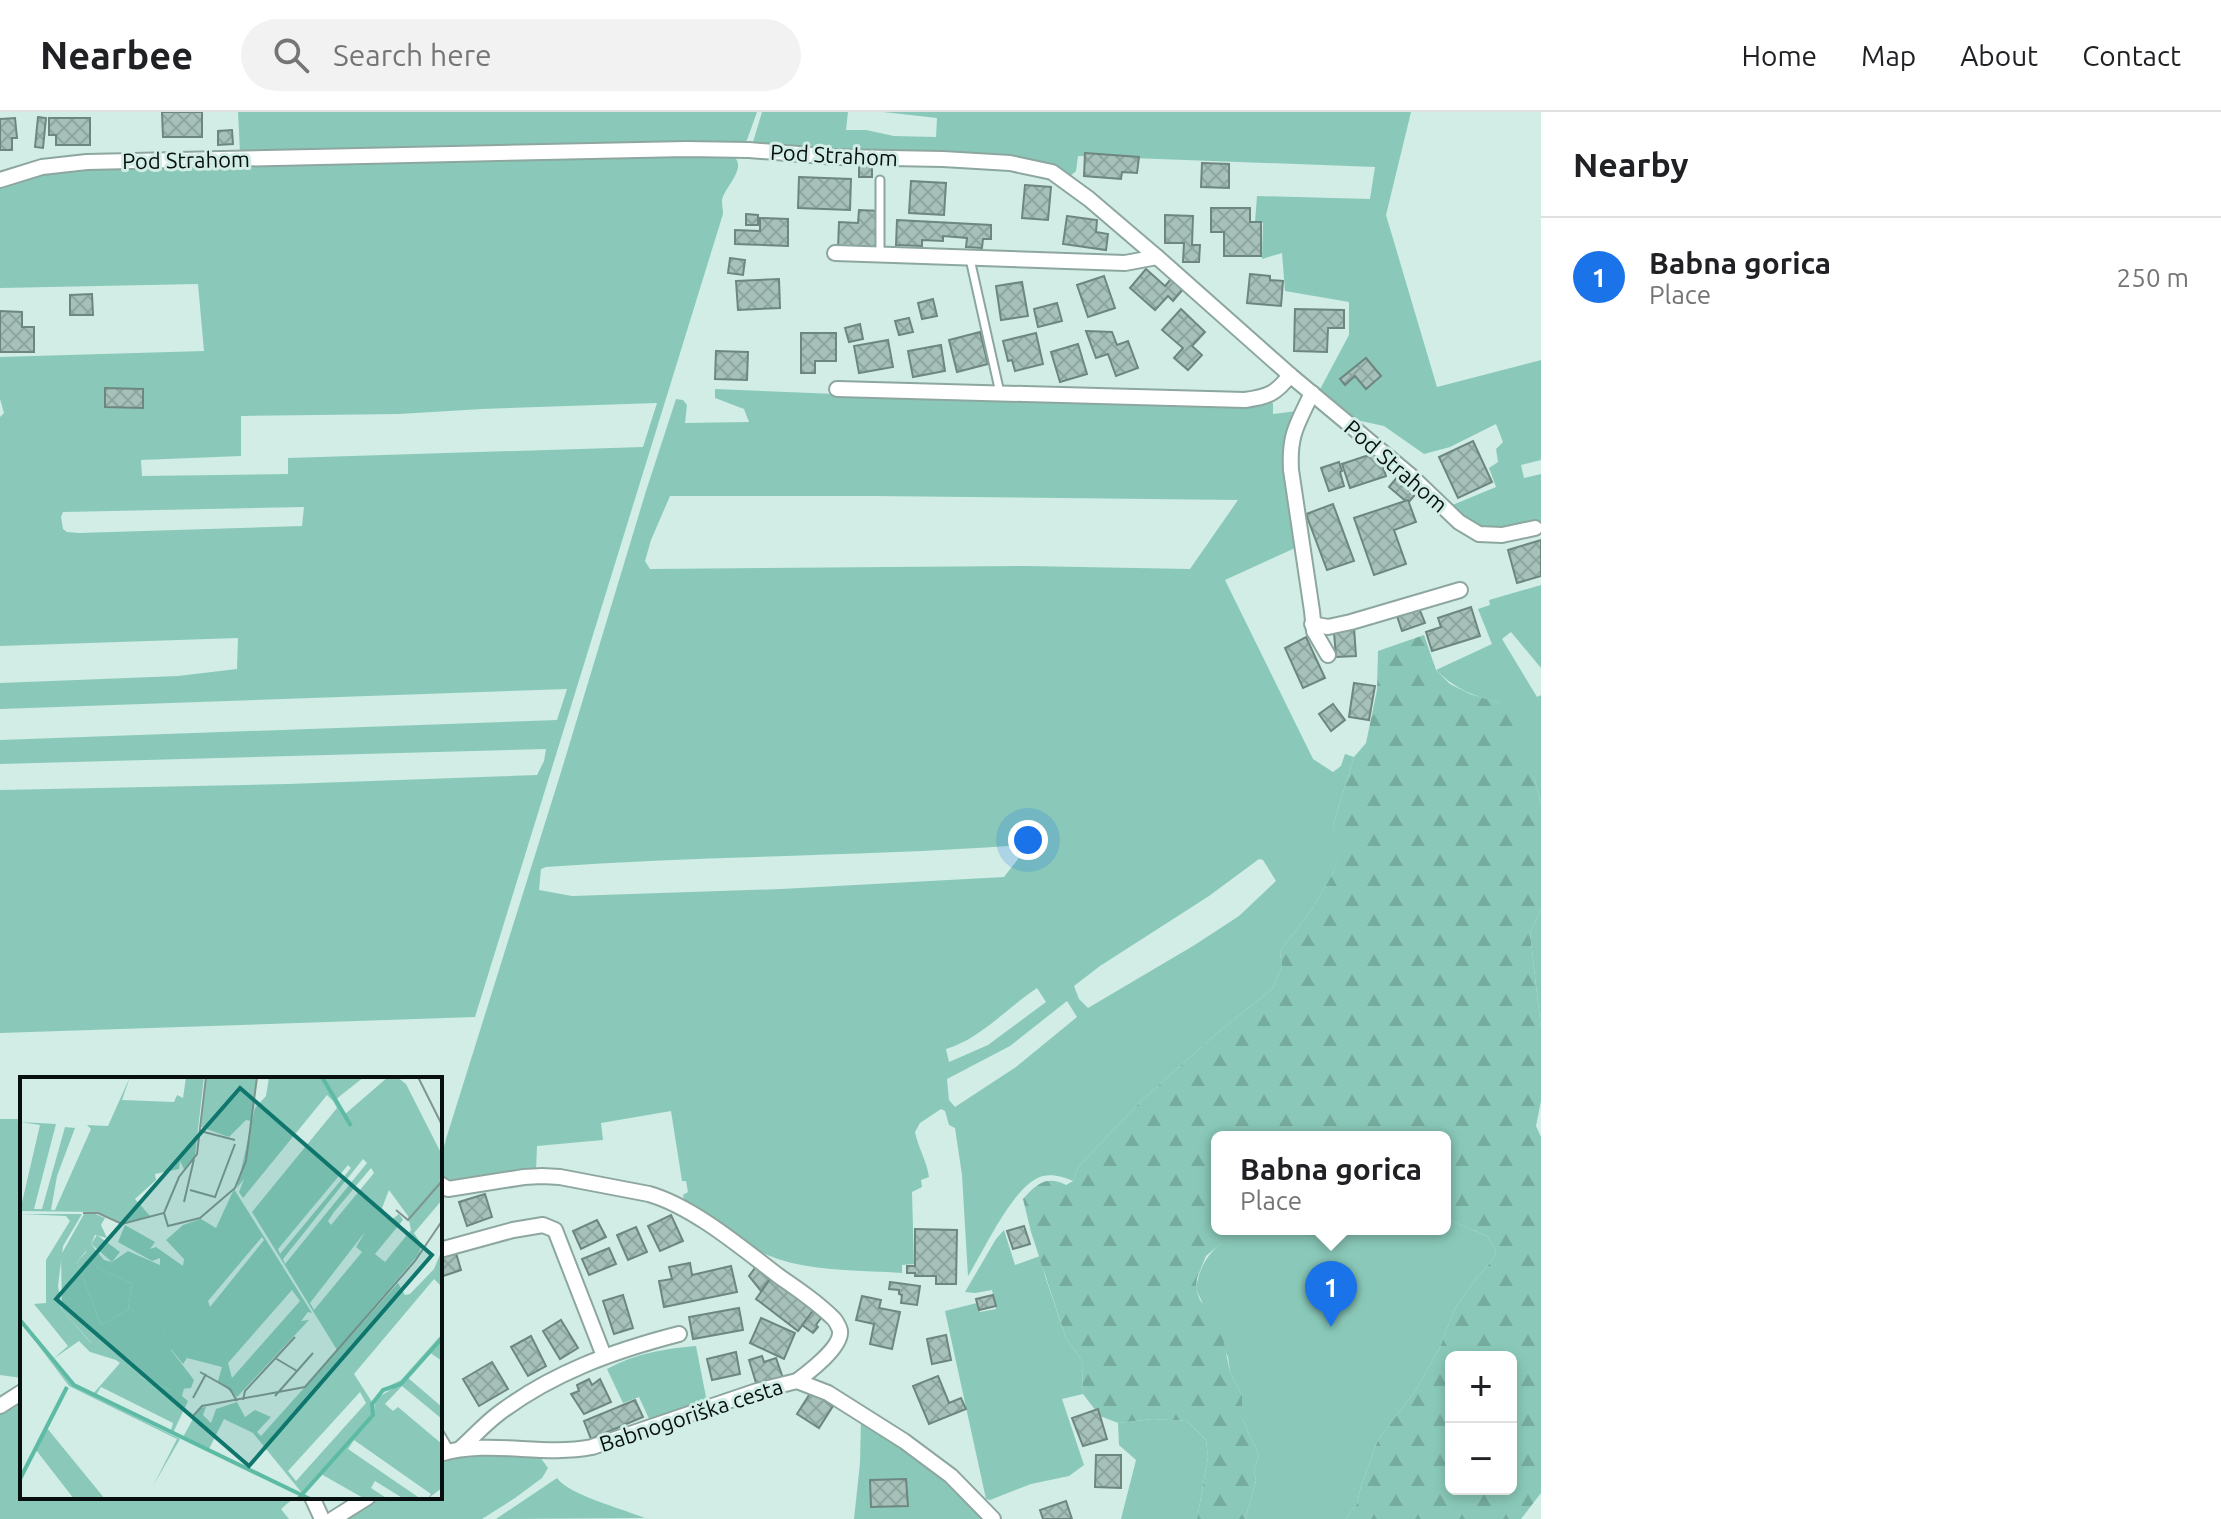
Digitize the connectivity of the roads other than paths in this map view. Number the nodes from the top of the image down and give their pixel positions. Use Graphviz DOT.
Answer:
graph roads {
  1 [pos="0,180"];
  2 [pos="880,180"];
  3 [pos="835,253"];
  4 [pos="880,253"];
  5 [pos="969,256"];
  6 [pos="1157,257"];
  7 [pos="1290,375"];
  8 [pos="837,389"];
  9 [pos="1000,393"];
  10 [pos="1312,393"];
  11 [pos="1535,528"];
  12 [pos="1460,590"];
  13 [pos="1312,624"];
  14 [pos="1328,655"];
  15 [pos="442,1185"];
  16 [pos="442,1249"];
  17 [pos="679,1334"];
  18 [pos="604,1356"];
  19 [pos="797,1381"];
  20 [pos="20,1393"];
  21 [pos="0,1406"];
  22 [pos="450,1451"];
  23 [pos="313,1499"];
  24 [pos="365,1499"];
  25 [pos="322,1519"];
  26 [pos="333,1519"];
  27 [pos="993,1519"];
  1 -- 6 [label="street, Pod Strahom"];
  2 -- 4 [label="lane"];
  3 -- 4 [label="street"];
  4 -- 5 [label="street"];
  5 -- 6 [label="street"];
  5 -- 9 [label="lane"];
  6 -- 7 [label="street, Pod Strahom"];
  7 -- 9 [label="street"];
  7 -- 10 [label="street, Pod Strahom"];
  8 -- 9 [label="street"];
  10 -- 11 [label="street, Pod Strahom"];
  10 -- 13 [label="street"];
  12 -- 13 [label="street"];
  13 -- 14 [label="street"];
  15 -- 19 [label="street"];
  16 -- 18 [label="street"];
  17 -- 18 [label="street"];
  18 -- 22 [label="street"];
  19 -- 22 [label="street, Babnogoriška cesta"];
  19 -- 27 [label="street, Babnogoriška cesta"];
  20 -- 21 [label="street"];
  23 -- 25 [label="street"];
  24 -- 26 [label="street"];
}
